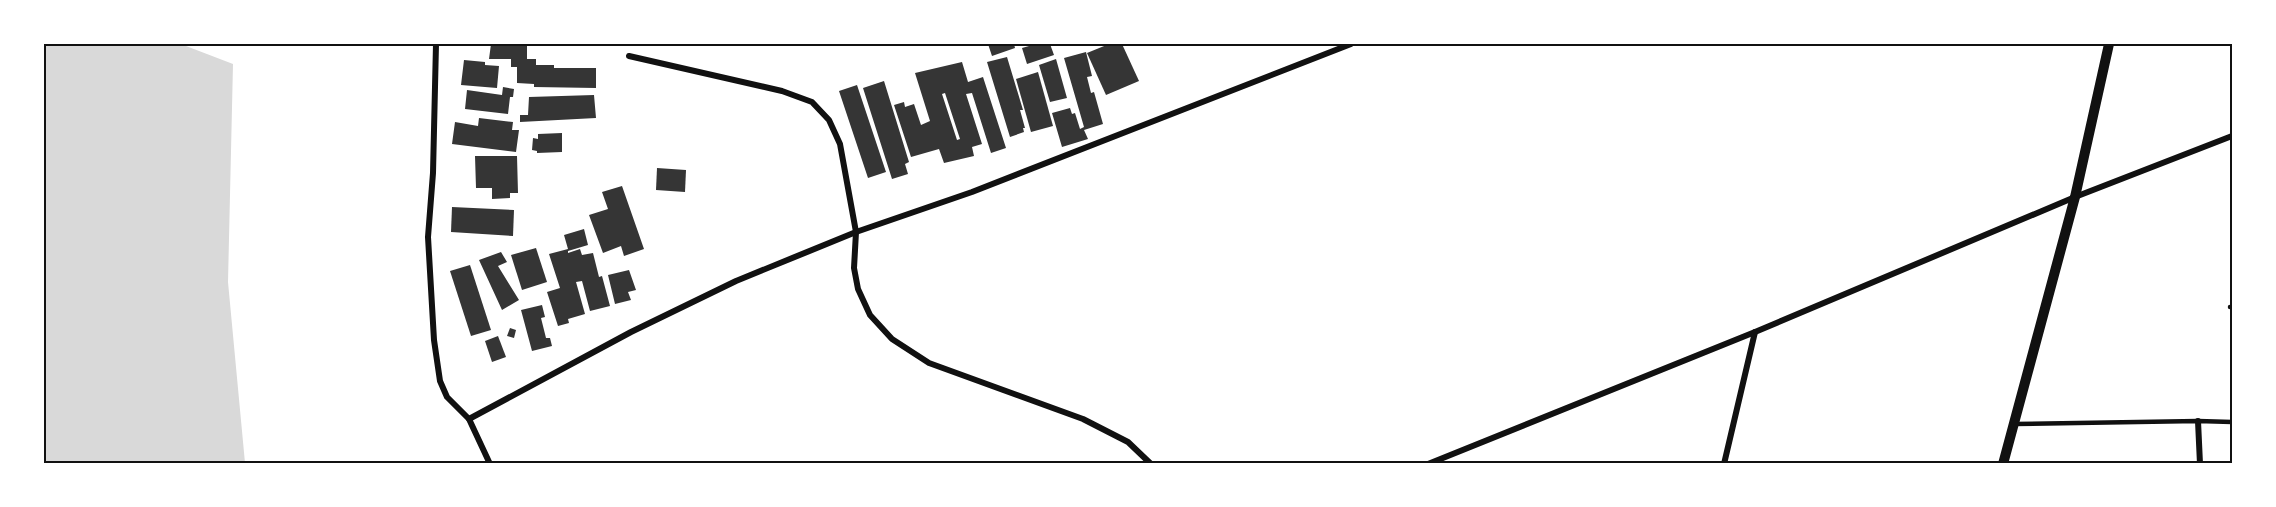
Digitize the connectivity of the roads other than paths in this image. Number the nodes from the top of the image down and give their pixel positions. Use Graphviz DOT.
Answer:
graph roads {
  1 [pos="436,44"];
  2 [pos="1351,44"];
  3 [pos="2109,44"];
  4 [pos="629,56"];
  5 [pos="2232,136"];
  6 [pos="2075,197"];
  7 [pos="856,232"];
  8 [pos="1755,332"];
  9 [pos="469,418"];
  10 [pos="2199,421"];
  11 [pos="2232,423"];
  12 [pos="2013,424"];
  13 [pos="490,464"];
  14 [pos="1151,464"];
  15 [pos="1428,464"];
  16 [pos="1724,464"];
  17 [pos="2003,464"];
  18 [pos="2200,464"];
  1 -- 9 [label="street"];
  2 -- 7 [label="street"];
  3 -- 6 [label="street"];
  4 -- 7 [label="street"];
  5 -- 6 [label="street"];
  6 -- 8 [label="street"];
  6 -- 12 [label="street"];
  7 -- 9 [label="street"];
  7 -- 14 [label="street"];
  8 -- 15 [label="street"];
  8 -- 16 [label="street"];
  9 -- 13 [label="street"];
  10 -- 11 [label="lane"];
  10 -- 12 [label="lane"];
  10 -- 18 [label="street"];
  12 -- 17 [label="street"];
}
